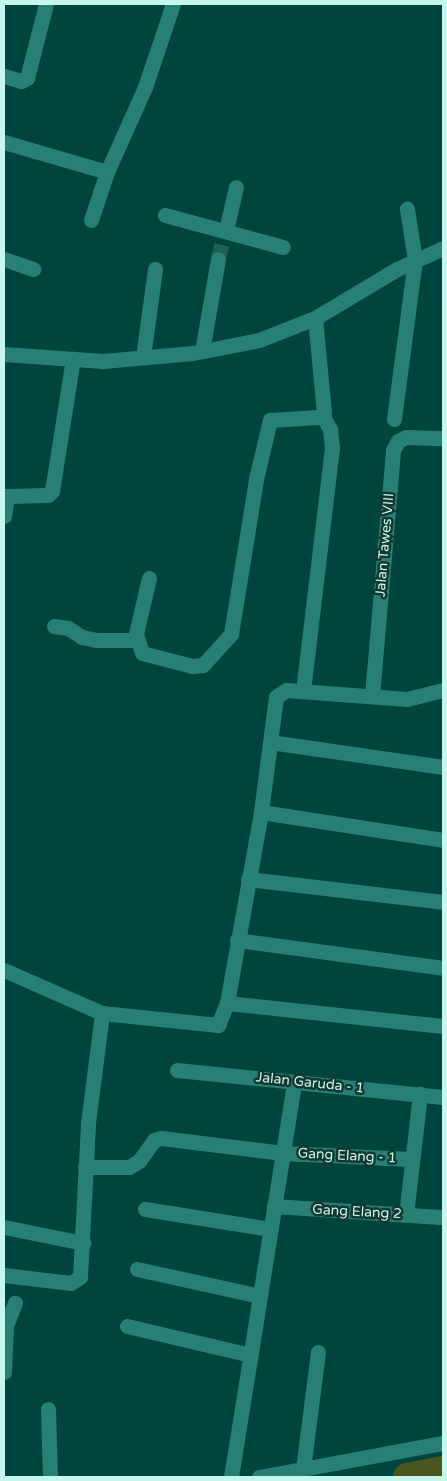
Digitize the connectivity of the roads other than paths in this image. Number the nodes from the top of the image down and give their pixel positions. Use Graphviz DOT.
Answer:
graph roads {
  1 [pos="46,4"];
  2 [pos="173,4"];
  3 [pos="4,76"];
  4 [pos="4,142"];
  5 [pos="107,172"];
  6 [pos="236,187"];
  7 [pos="407,209"];
  8 [pos="165,215"];
  9 [pos="91,220"];
  10 [pos="226,230"];
  11 [pos="283,247"];
  12 [pos="443,248"];
  13 [pos="4,259"];
  14 [pos="218,259"];
  15 [pos="414,260"];
  16 [pos="33,269"];
  17 [pos="155,269"];
  18 [pos="315,318"];
  19 [pos="202,351"];
  20 [pos="4,354"];
  21 [pos="143,357"];
  22 [pos="73,360"];
  23 [pos="322,415"];
  24 [pos="394,419"];
  25 [pos="443,438"];
  26 [pos="4,516"];
  27 [pos="149,578"];
  28 [pos="54,626"];
  29 [pos="137,640"];
  30 [pos="443,685"];
  31 [pos="304,691"];
  32 [pos="372,696"];
  33 [pos="270,742"];
  34 [pos="443,767"];
  35 [pos="260,812"];
  36 [pos="443,840"];
  37 [pos="248,878"];
  38 [pos="443,902"];
  39 [pos="237,940"];
  40 [pos="443,968"];
  41 [pos="4,970"];
  42 [pos="227,1003"];
  43 [pos="102,1013"];
  44 [pos="443,1026"];
  45 [pos="177,1070"];
  46 [pos="294,1082"];
  47 [pos="420,1094"];
  48 [pos="443,1097"];
  49 [pos="283,1153"];
  50 [pos="411,1159"];
  51 [pos="85,1167"];
  52 [pos="274,1206"];
  53 [pos="145,1209"];
  54 [pos="406,1215"];
  55 [pos="440,1217"];
  56 [pos="4,1227"];
  57 [pos="270,1229"];
  58 [pos="83,1243"];
  59 [pos="137,1269"];
  60 [pos="4,1275"];
  61 [pos="260,1296"];
  62 [pos="15,1303"];
  63 [pos="5,1326"];
  64 [pos="127,1326"];
  65 [pos="318,1352"];
  66 [pos="251,1355"];
  67 [pos="4,1372"];
  68 [pos="48,1409"];
  69 [pos="443,1443"];
  70 [pos="303,1469"];
  71 [pos="50,1477"];
  72 [pos="231,1477"];
  73 [pos="259,1477"];
  1 -- 3 [label="street"];
  2 -- 5 [label="street"];
  4 -- 5 [label="street"];
  5 -- 9 [label="street"];
  6 -- 10 [label="street"];
  7 -- 15 [label="street"];
  8 -- 10 [label="street"];
  10 -- 11 [label="street"];
  12 -- 15 [label="street"];
  13 -- 16 [label="street"];
  14 -- 19 [label="street"];
  15 -- 18 [label="street"];
  15 -- 24 [label="street"];
  17 -- 21 [label="street"];
  18 -- 19 [label="street"];
  18 -- 23 [label="street"];
  19 -- 21 [label="street"];
  20 -- 22 [label="street"];
  21 -- 22 [label="street"];
  22 -- 26 [label="street"];
  23 -- 29 [label="street"];
  23 -- 31 [label="street"];
  25 -- 32 [label="street, Jalan Tawes VIII"];
  27 -- 29 [label="street"];
  28 -- 29 [label="street"];
  30 -- 32 [label="street"];
  31 -- 32 [label="street"];
  31 -- 33 [label="street"];
  33 -- 34 [label="street"];
  33 -- 35 [label="street"];
  35 -- 36 [label="street"];
  35 -- 37 [label="street"];
  37 -- 38 [label="street"];
  37 -- 39 [label="street"];
  39 -- 40 [label="street"];
  39 -- 42 [label="street"];
  41 -- 43 [label="street"];
  42 -- 43 [label="street"];
  42 -- 44 [label="street"];
  43 -- 51 [label="street"];
  45 -- 46 [label="street, Jalan Garuda - 1"];
  46 -- 47 [label="street, Jalan Garuda - 1"];
  46 -- 49 [label="street"];
  47 -- 48 [label="street, Jalan Garuda - 1"];
  47 -- 50 [label="street"];
  49 -- 50 [label="street, Gang Elang - 1"];
  49 -- 51 [label="street, Gang Elang - 1"];
  49 -- 52 [label="street"];
  50 -- 54 [label="street"];
  51 -- 58 [label="street"];
  52 -- 54 [label="street, Gang Elang 2"];
  52 -- 57 [label="street"];
  53 -- 57 [label="street"];
  54 -- 55 [label="street, Gang Elang 2"];
  56 -- 58 [label="street"];
  57 -- 61 [label="street"];
  58 -- 60 [label="street"];
  59 -- 61 [label="street"];
  61 -- 66 [label="street"];
  62 -- 63 [label="street"];
  63 -- 67 [label="street"];
  64 -- 66 [label="street"];
  65 -- 70 [label="street"];
  66 -- 72 [label="street"];
  68 -- 71 [label="street"];
  69 -- 70 [label="street"];
  70 -- 73 [label="street"];
}
